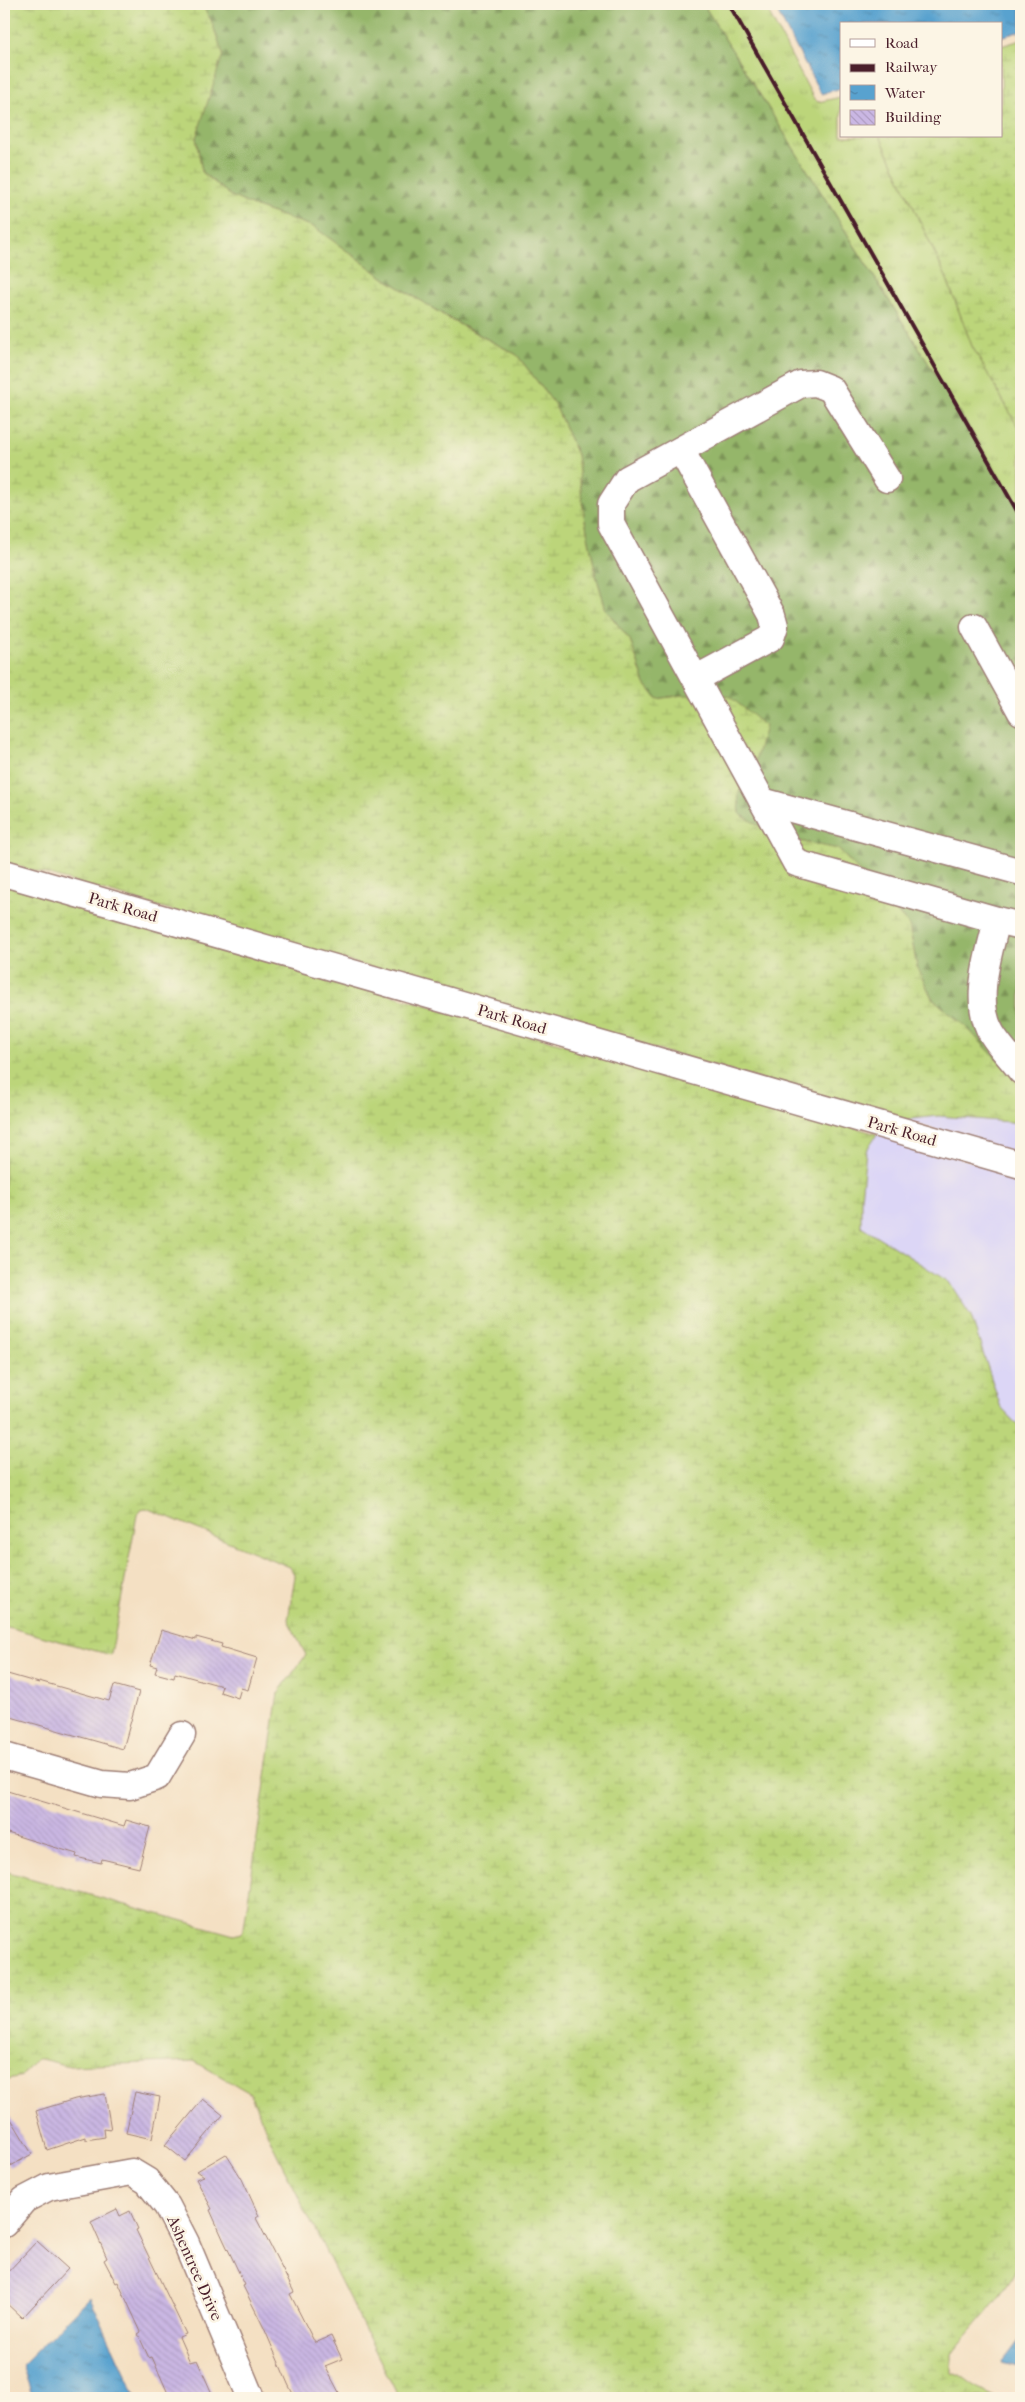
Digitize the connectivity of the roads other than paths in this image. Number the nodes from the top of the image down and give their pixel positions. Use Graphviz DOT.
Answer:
graph roads {
  1 [pos="681,450"];
  2 [pos="887,479"];
  3 [pos="974,627"];
  4 [pos="697,678"];
  5 [pos="1021,712"];
  6 [pos="762,802"];
  7 [pos="1021,872"];
  8 [pos="4,873"];
  9 [pos="1009,923"];
  10 [pos="1021,1070"];
  11 [pos="1021,1165"];
  12 [pos="182,1735"];
  13 [pos="4,1756"];
  14 [pos="4,2224"];
  15 [pos="251,2398"];
  1 -- 2 [label="street"];
  1 -- 4 [label="street"];
  1 -- 4 [label="street"];
  3 -- 5 [label="street"];
  4 -- 6 [label="street"];
  6 -- 7 [label="street"];
  6 -- 9 [label="street"];
  8 -- 11 [label="street, Park Road"];
  9 -- 10 [label="street"];
  12 -- 13 [label="street"];
  14 -- 15 [label="street, Ashentree Drive"];
}
